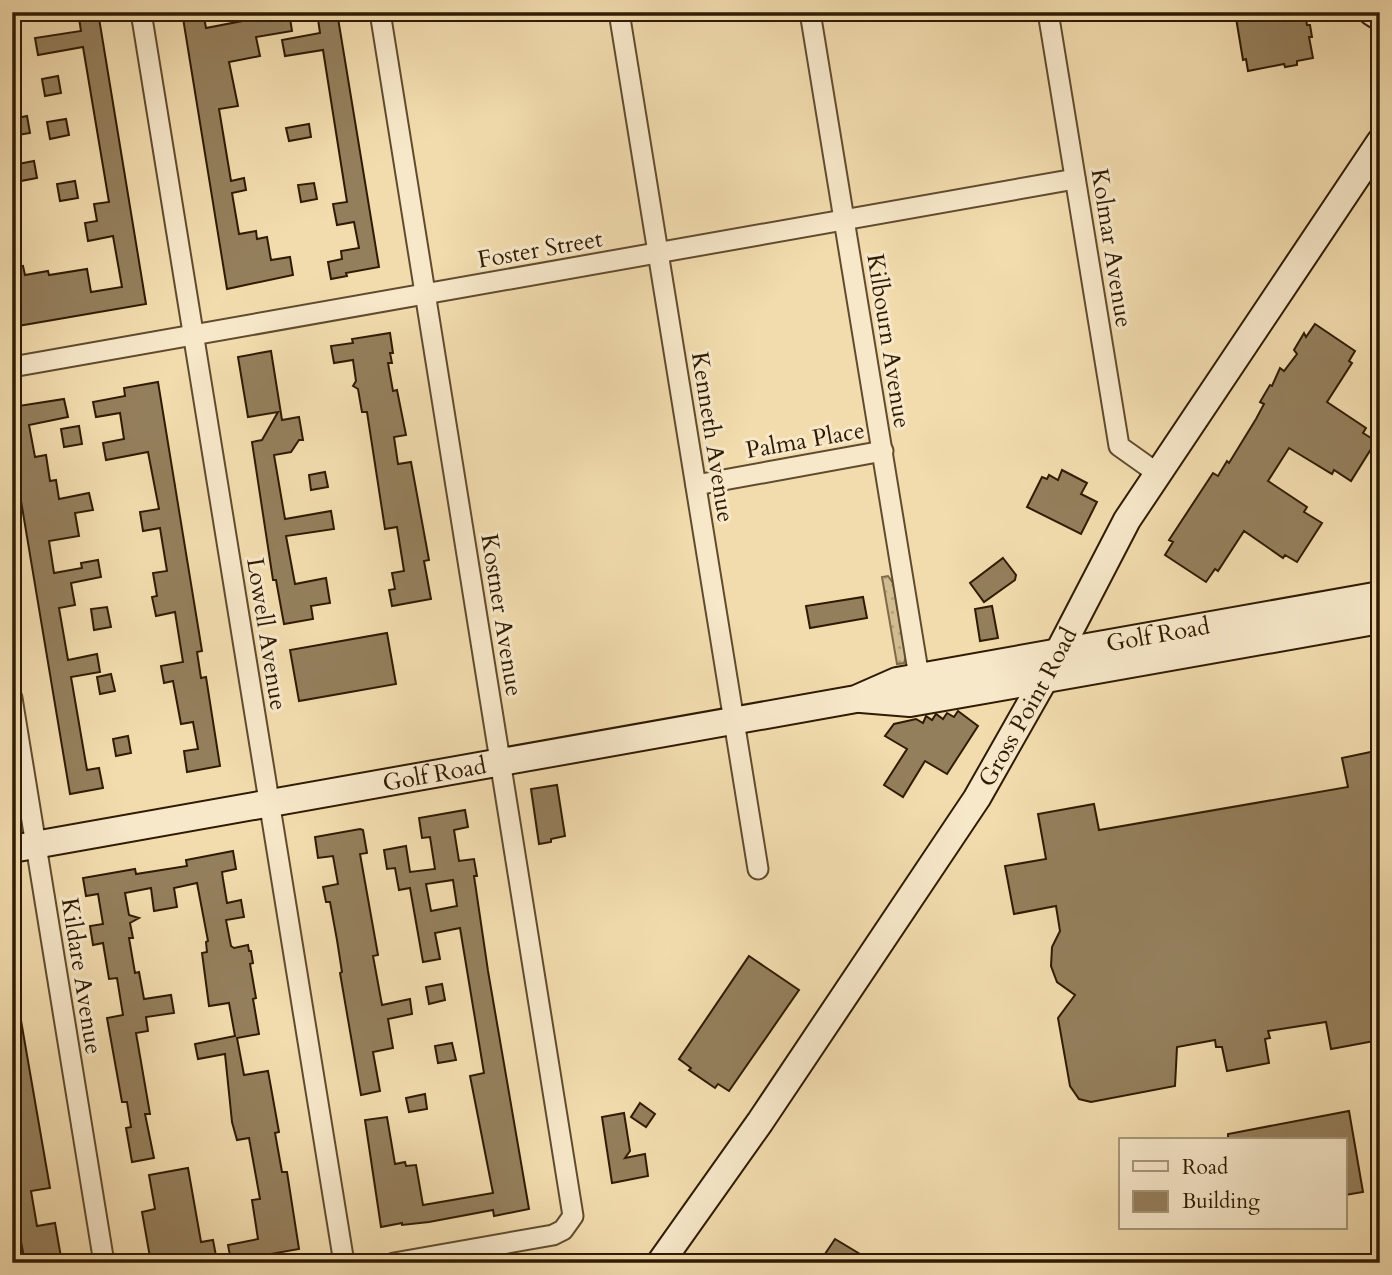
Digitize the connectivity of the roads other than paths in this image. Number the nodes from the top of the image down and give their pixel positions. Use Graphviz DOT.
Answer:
graph roads {
  1 [pos="141,12"];
  2 [pos="380,12"];
  3 [pos="810,12"];
  4 [pos="1048,12"];
  5 [pos="1372,12"];
  6 [pos="623,13"];
  7 [pos="1380,17"];
  8 [pos="1380,142"];
  9 [pos="1075,179"];
  10 [pos="844,220"];
  11 [pos="658,253"];
  12 [pos="425,294"];
  13 [pos="194,335"];
  14 [pos="12,367"];
  15 [pos="883,451"];
  16 [pos="1157,473"];
  17 [pos="696,485"];
  18 [pos="1380,595"];
  19 [pos="1380,620"];
  20 [pos="1058,654"];
  21 [pos="919,677"];
  22 [pos="1045,678"];
  23 [pos="12,698"];
  24 [pos="856,699"];
  25 [pos="734,721"];
  26 [pos="501,762"];
  27 [pos="270,803"];
  28 [pos="24,846"];
  29 [pos="758,869"];
  30 [pos="104,1263"];
  31 [pos="344,1263"];
  32 [pos="394,1263"];
  33 [pos="660,1263"];
  1 -- 13 [label="street, Lowell Avenue"];
  2 -- 12 [label="street, Kostner Avenue"];
  3 -- 10 [label="street, Kilbourn Avenue"];
  4 -- 9 [label="street, Kolmar Avenue"];
  5 -- 7 [label="main road"];
  6 -- 11 [label="street, Kenneth Avenue"];
  8 -- 16 [label="main road, Gross Point Road"];
  9 -- 10 [label="street, Foster Street"];
  9 -- 16 [label="street, Kolmar Avenue"];
  10 -- 11 [label="street, Foster Street"];
  10 -- 15 [label="street, Kilbourn Avenue"];
  11 -- 12 [label="street, Foster Street"];
  11 -- 17 [label="street, Kenneth Avenue"];
  12 -- 13 [label="street, Foster Street"];
  12 -- 26 [label="street, Kostner Avenue"];
  13 -- 14 [label="street, Foster Street"];
  13 -- 27 [label="street, Lowell Avenue"];
  15 -- 17 [label="street, Palma Place"];
  15 -- 21 [label="street, Kilbourn Avenue"];
  16 -- 20 [label="main road, Gross Point Road"];
  17 -- 25 [label="street, Kenneth Avenue"];
  18 -- 20 [label="main road, Golf Road"];
  19 -- 22 [label="main road, Golf Road"];
  20 -- 21 [label="main road, Golf Road"];
  20 -- 22 [label="main road, Gross Point Road"];
  21 -- 24 [label="main road, Golf Road"];
  22 -- 24 [label="main road, Golf Road"];
  22 -- 33 [label="main road, Gross Point Road"];
  23 -- 28 [label="street, Kildare Avenue"];
  24 -- 25 [label="main road, Golf Road"];
  25 -- 26 [label="main road, Golf Road"];
  25 -- 29 [label="street, Kenneth Avenue"];
  26 -- 27 [label="main road, Golf Road"];
  26 -- 32 [label="street, Kostner Avenue"];
  27 -- 28 [label="main road, Golf Road"];
  27 -- 31 [label="street, Lowell Avenue"];
  28 -- 30 [label="street, Kildare Avenue"];
}
